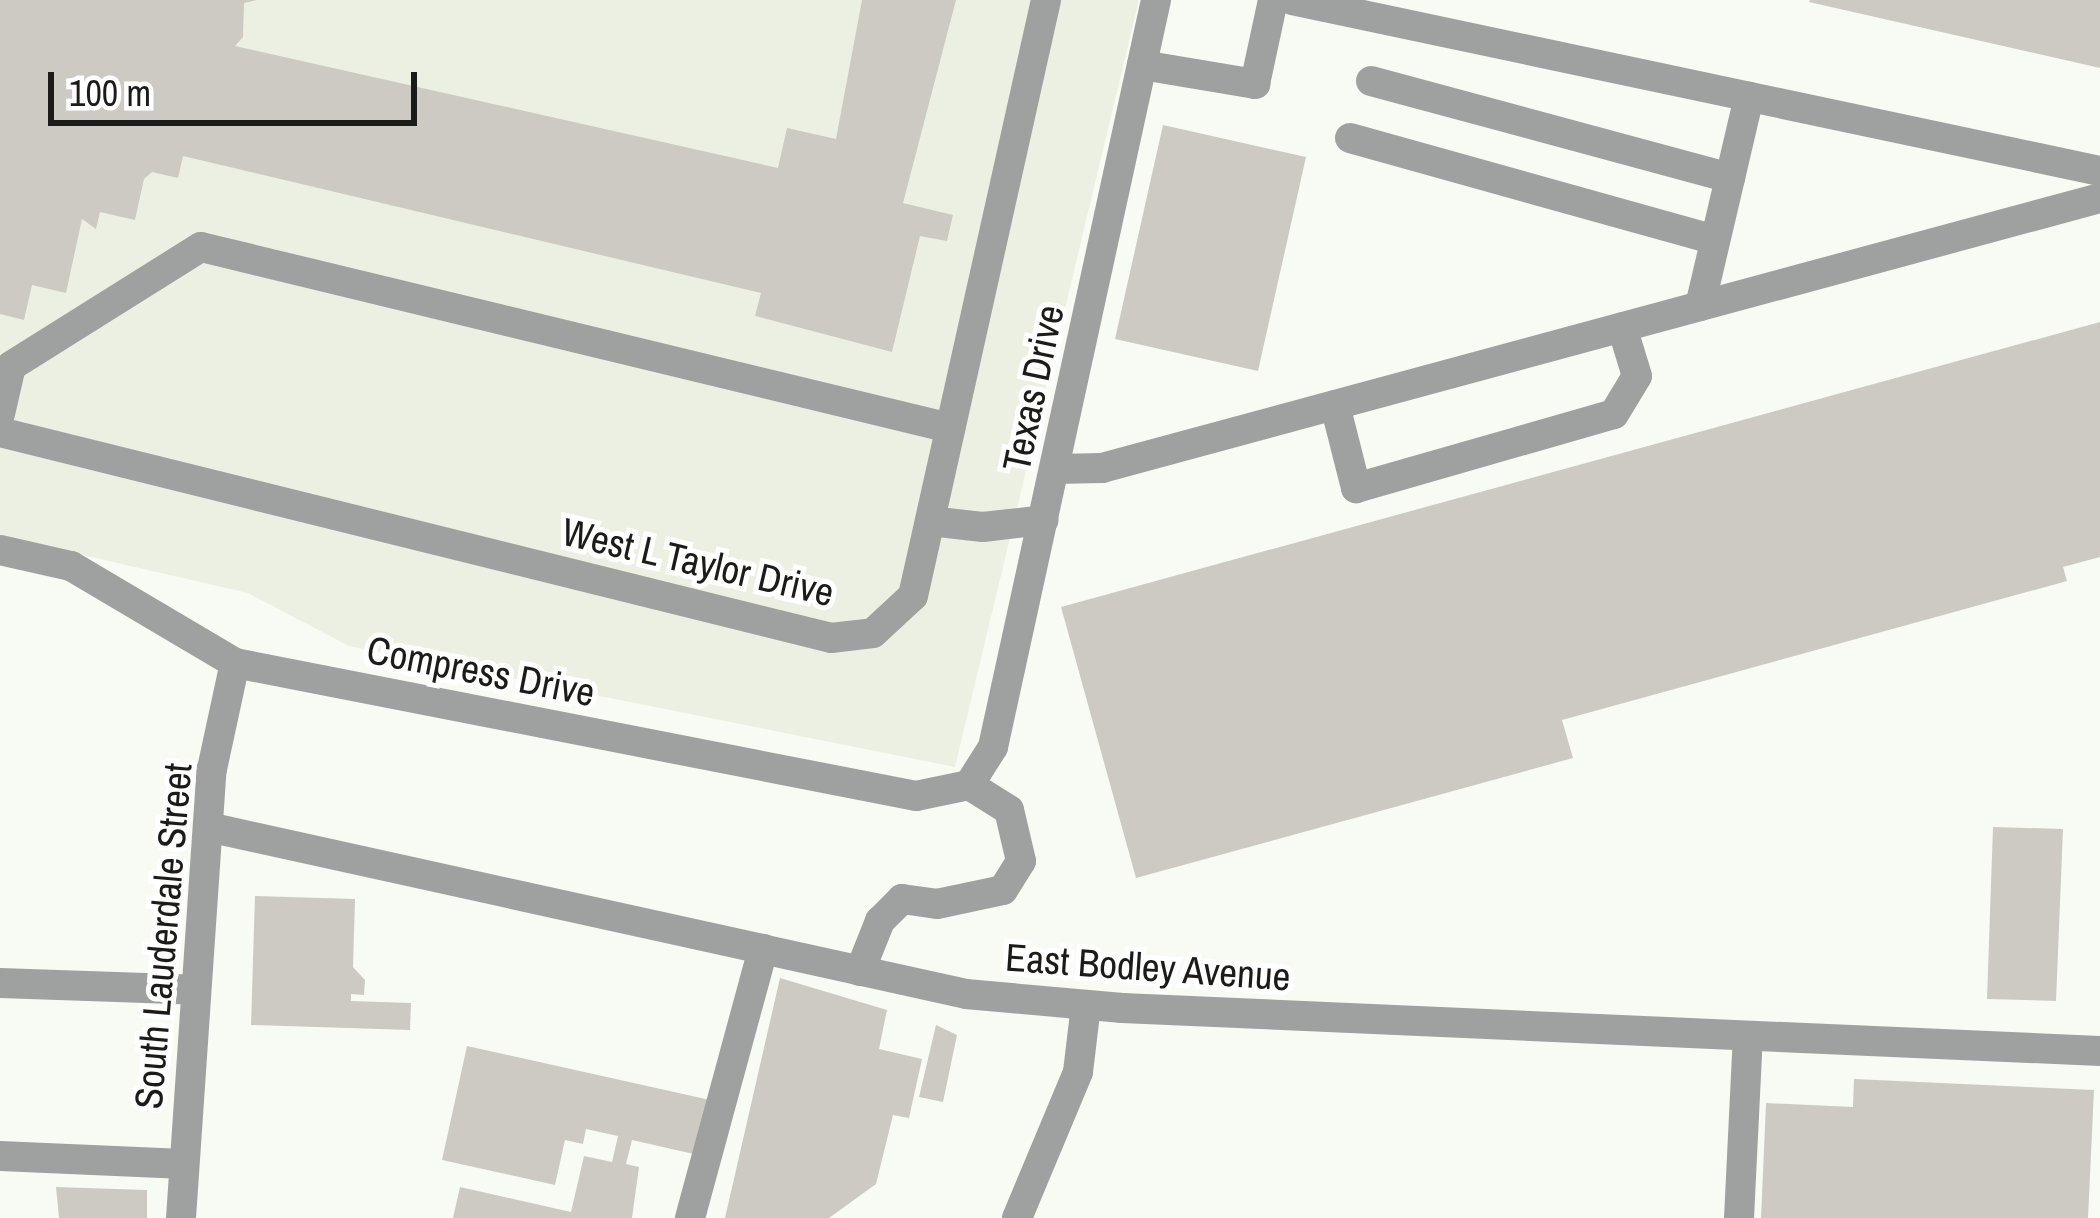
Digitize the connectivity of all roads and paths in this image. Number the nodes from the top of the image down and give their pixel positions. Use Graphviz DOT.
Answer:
graph roads {
  1 [pos="1046,0"];
  2 [pos="1156,0"];
  3 [pos="1274,0"];
  4 [pos="1292,0"];
  5 [pos="1142,65"];
  6 [pos="1371,81"];
  7 [pos="1749,97"];
  8 [pos="1350,137"];
  9 [pos="2100,170"];
  10 [pos="1730,178"];
  11 [pos="2100,198"];
  12 [pos="1715,240"];
  13 [pos="1700,306"];
  14 [pos="1622,327"];
  15 [pos="1335,405"];
  16 [pos="0,414"];
  17 [pos="950,428"];
  18 [pos="0,432"];
  19 [pos="1055,470"];
  20 [pos="930,520"];
  21 [pos="1044,520"];
  22 [pos="0,550"];
  23 [pos="235,663"];
  24 [pos="969,785"];
  25 [pos="208,827"];
  26 [pos="763,949"];
  27 [pos="860,970"];
  28 [pos="0,983"];
  29 [pos="196,990"];
  30 [pos="1086,1005"];
  31 [pos="1748,1036"];
  32 [pos="2100,1051"];
  33 [pos="0,1156"];
  34 [pos="184,1164"];
  35 [pos="181,1218"];
  36 [pos="690,1218"];
  37 [pos="1017,1218"];
  38 [pos="1739,1218"];
  1 -- 17 [label="street, West L Taylor Drive"];
  2 -- 5 [label="street, Texas Drive"];
  3 -- 5 [label="street"];
  4 -- 7 [label="street"];
  5 -- 19 [label="street, Texas Drive"];
  6 -- 10 [label="street"];
  7 -- 9 [label="street"];
  7 -- 10 [label="street"];
  8 -- 12 [label="street"];
  10 -- 12 [label="street"];
  11 -- 13 [label="street"];
  12 -- 13 [label="street"];
  13 -- 14 [label="street"];
  14 -- 15 [label="street"];
  14 -- 15 [label="street"];
  15 -- 19 [label="street"];
  16 -- 17 [label="street"];
  17 -- 20 [label="street, West L Taylor Drive"];
  18 -- 20 [label="street, West L Taylor Drive"];
  19 -- 21 [label="street, Texas Drive"];
  20 -- 21 [label="street"];
  21 -- 24 [label="street, Texas Drive"];
  22 -- 23 [label="street, Compress Drive"];
  23 -- 24 [label="street, Compress Drive"];
  23 -- 25 [label="street, South Lauderdale Street"];
  24 -- 27 [label="street"];
  25 -- 26 [label="street, East Bodley Avenue"];
  25 -- 29 [label="street, South Lauderdale Street"];
  26 -- 27 [label="street, East Bodley Avenue"];
  26 -- 36 [label="street"];
  27 -- 30 [label="street, East Bodley Avenue"];
  28 -- 29 [label="street"];
  29 -- 34 [label="street, South Lauderdale Street"];
  30 -- 31 [label="street, East Bodley Avenue"];
  30 -- 37 [label="street"];
  31 -- 32 [label="street, East Bodley Avenue"];
  31 -- 38 [label="street"];
  33 -- 34 [label="street"];
  34 -- 35 [label="street, South Lauderdale Street"];
}
